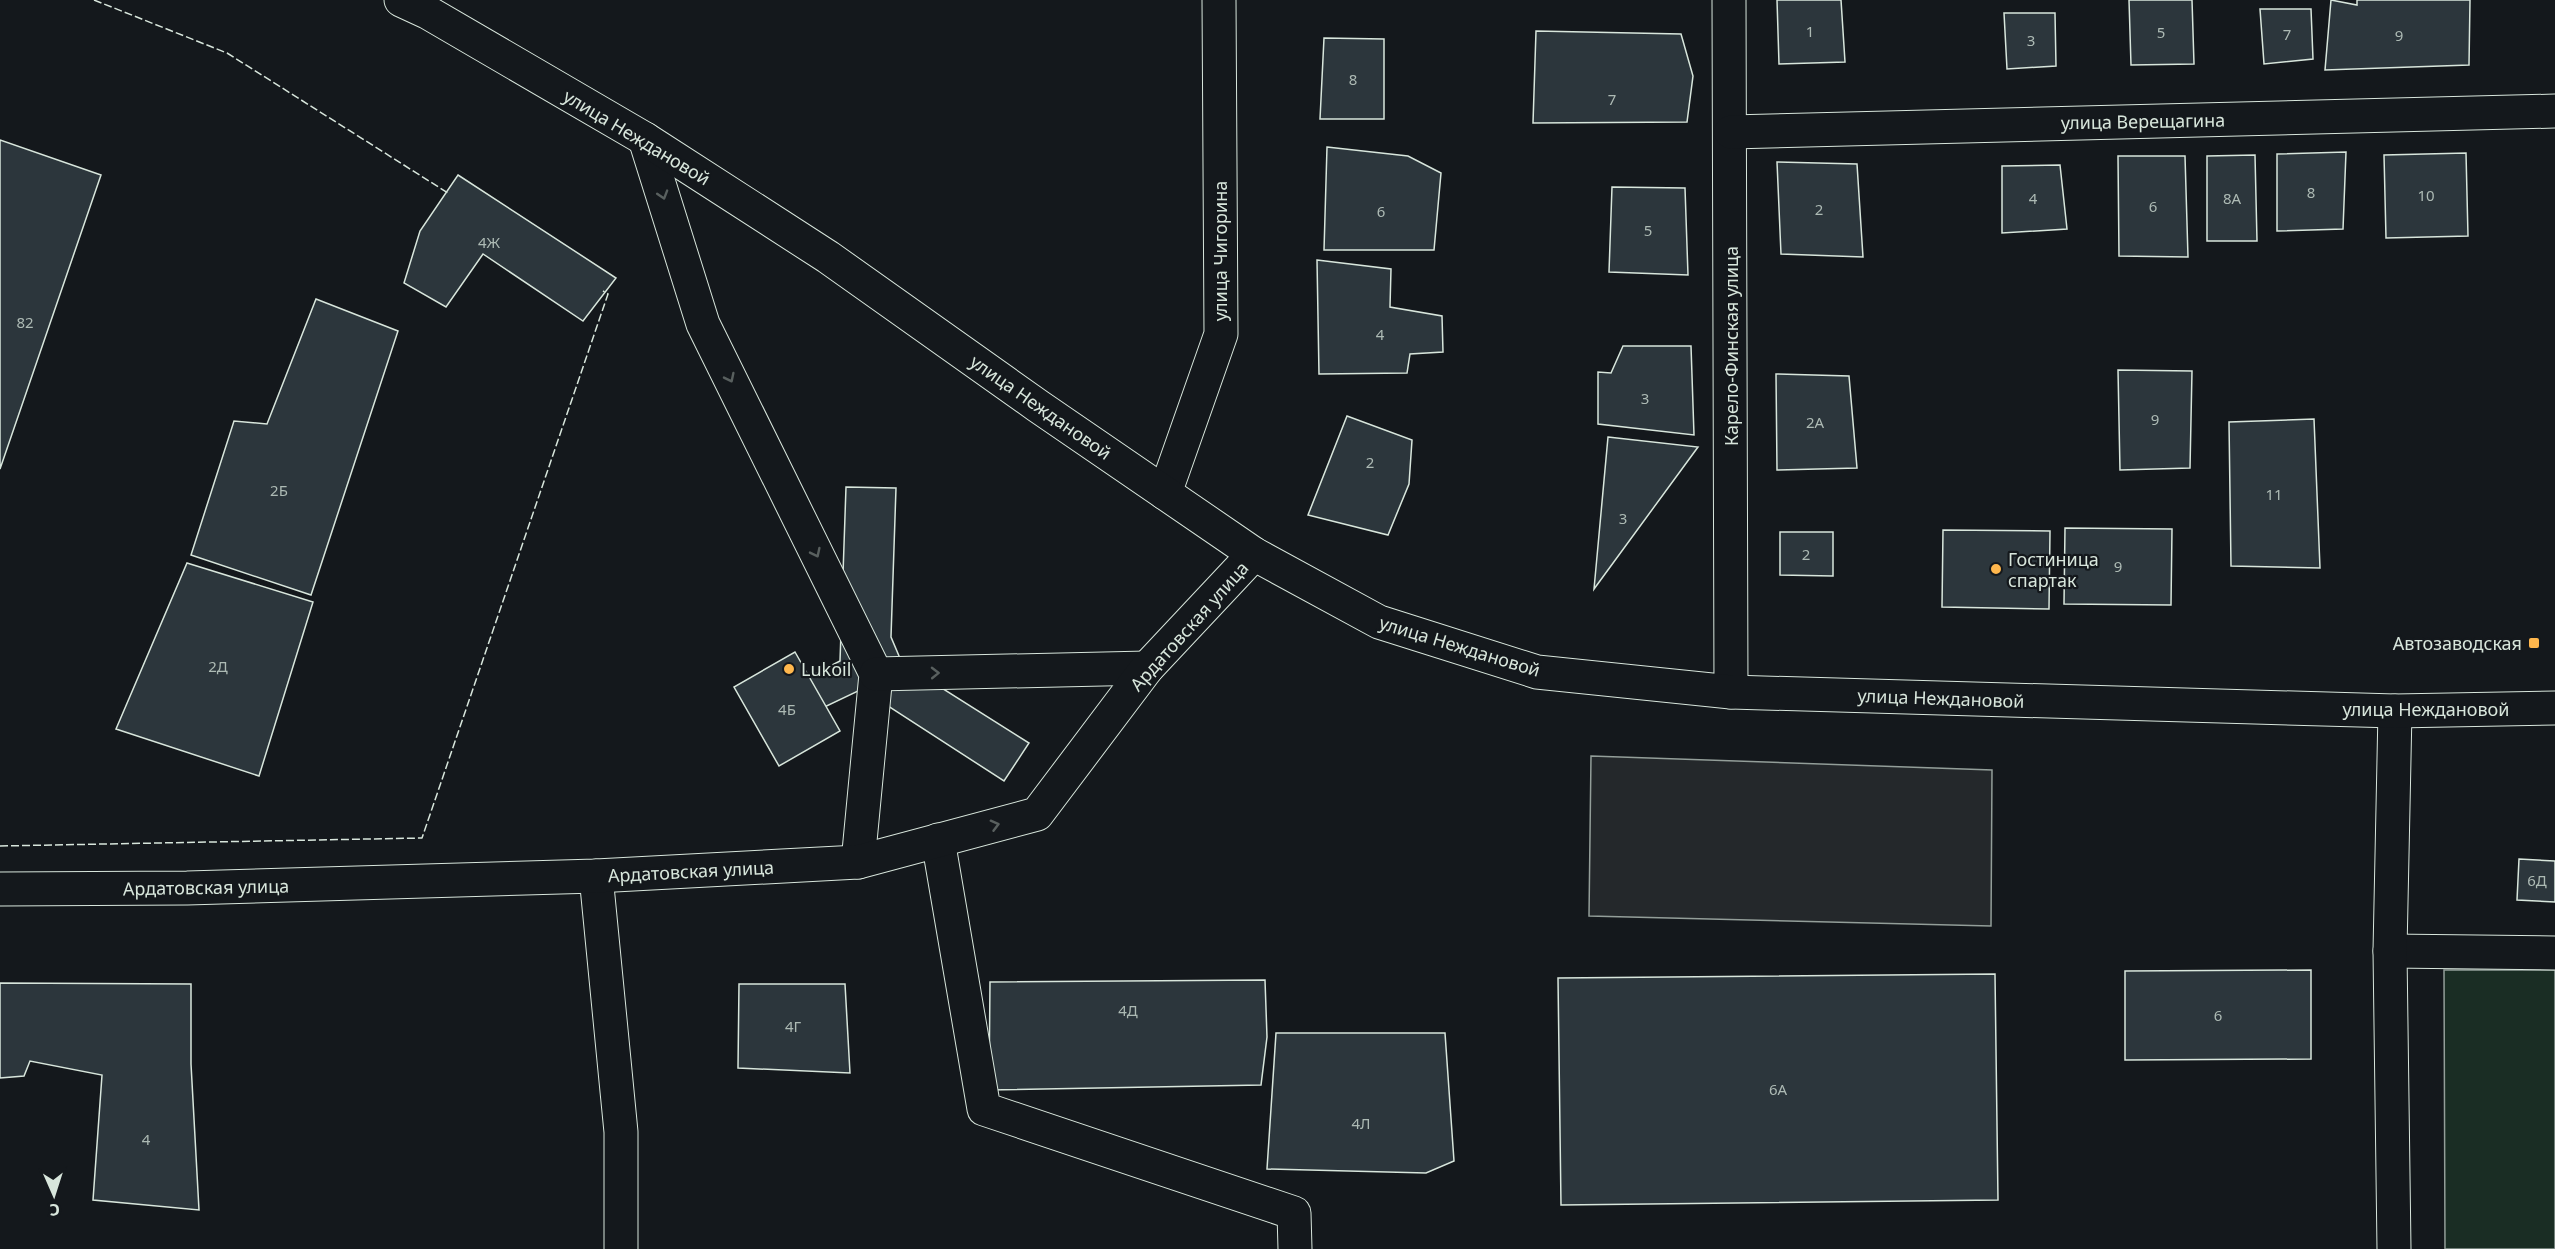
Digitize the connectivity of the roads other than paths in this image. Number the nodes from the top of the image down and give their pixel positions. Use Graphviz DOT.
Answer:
graph roads {
  1 [pos="401,0"];
  2 [pos="1220,0"];
  3 [pos="1729,0"];
  4 [pos="2555,111"];
  5 [pos="1731,132"];
  6 [pos="645,139"];
  7 [pos="1165,493"];
  8 [pos="1254,554"];
  9 [pos="1147,668"];
  10 [pos="876,675"];
  11 [pos="1731,692"];
  12 [pos="2555,708"];
  13 [pos="2395,711"];
  14 [pos="938,840"];
  15 [pos="858,862"];
  16 [pos="596,876"];
  17 [pos="0,889"];
  18 [pos="2390,951"];
  19 [pos="2555,953"];
  20 [pos="621,1249"];
  21 [pos="1295,1249"];
  22 [pos="2394,1249"];
  1 -- 6 [label="main road, улица Неждановой"];
  2 -- 7 [label="main road, улица Чигорина"];
  3 -- 5 [label="main road, Карело-Финская улица"];
  4 -- 5 [label="main road, улица Верещагина"];
  5 -- 11 [label="main road, Карело-Финская улица"];
  6 -- 7 [label="main road, улица Неждановой"];
  6 -- 10 [label="main road, one-way"];
  7 -- 8 [label="main road, улица Неждановой"];
  8 -- 9 [label="main road, Ардатовская улица"];
  8 -- 11 [label="main road, улица Неждановой"];
  10 -- 9 [label="main road, one-way"];
  14 -- 9 [label="main road, Ардатовская улица, one-way"];
  10 -- 15 [label="main road"];
  11 -- 13 [label="main road, улица Неждановой"];
  12 -- 13 [label="main road, улица Неждановой"];
  13 -- 18 [label="main road"];
  14 -- 15 [label="main road, Ардатовская улица"];
  14 -- 21 [label="main road"];
  15 -- 16 [label="main road, Ардатовская улица"];
  16 -- 17 [label="main road, Ардатовская улица"];
  16 -- 20 [label="main road"];
  18 -- 19 [label="main road"];
  18 -- 22 [label="main road"];
}
